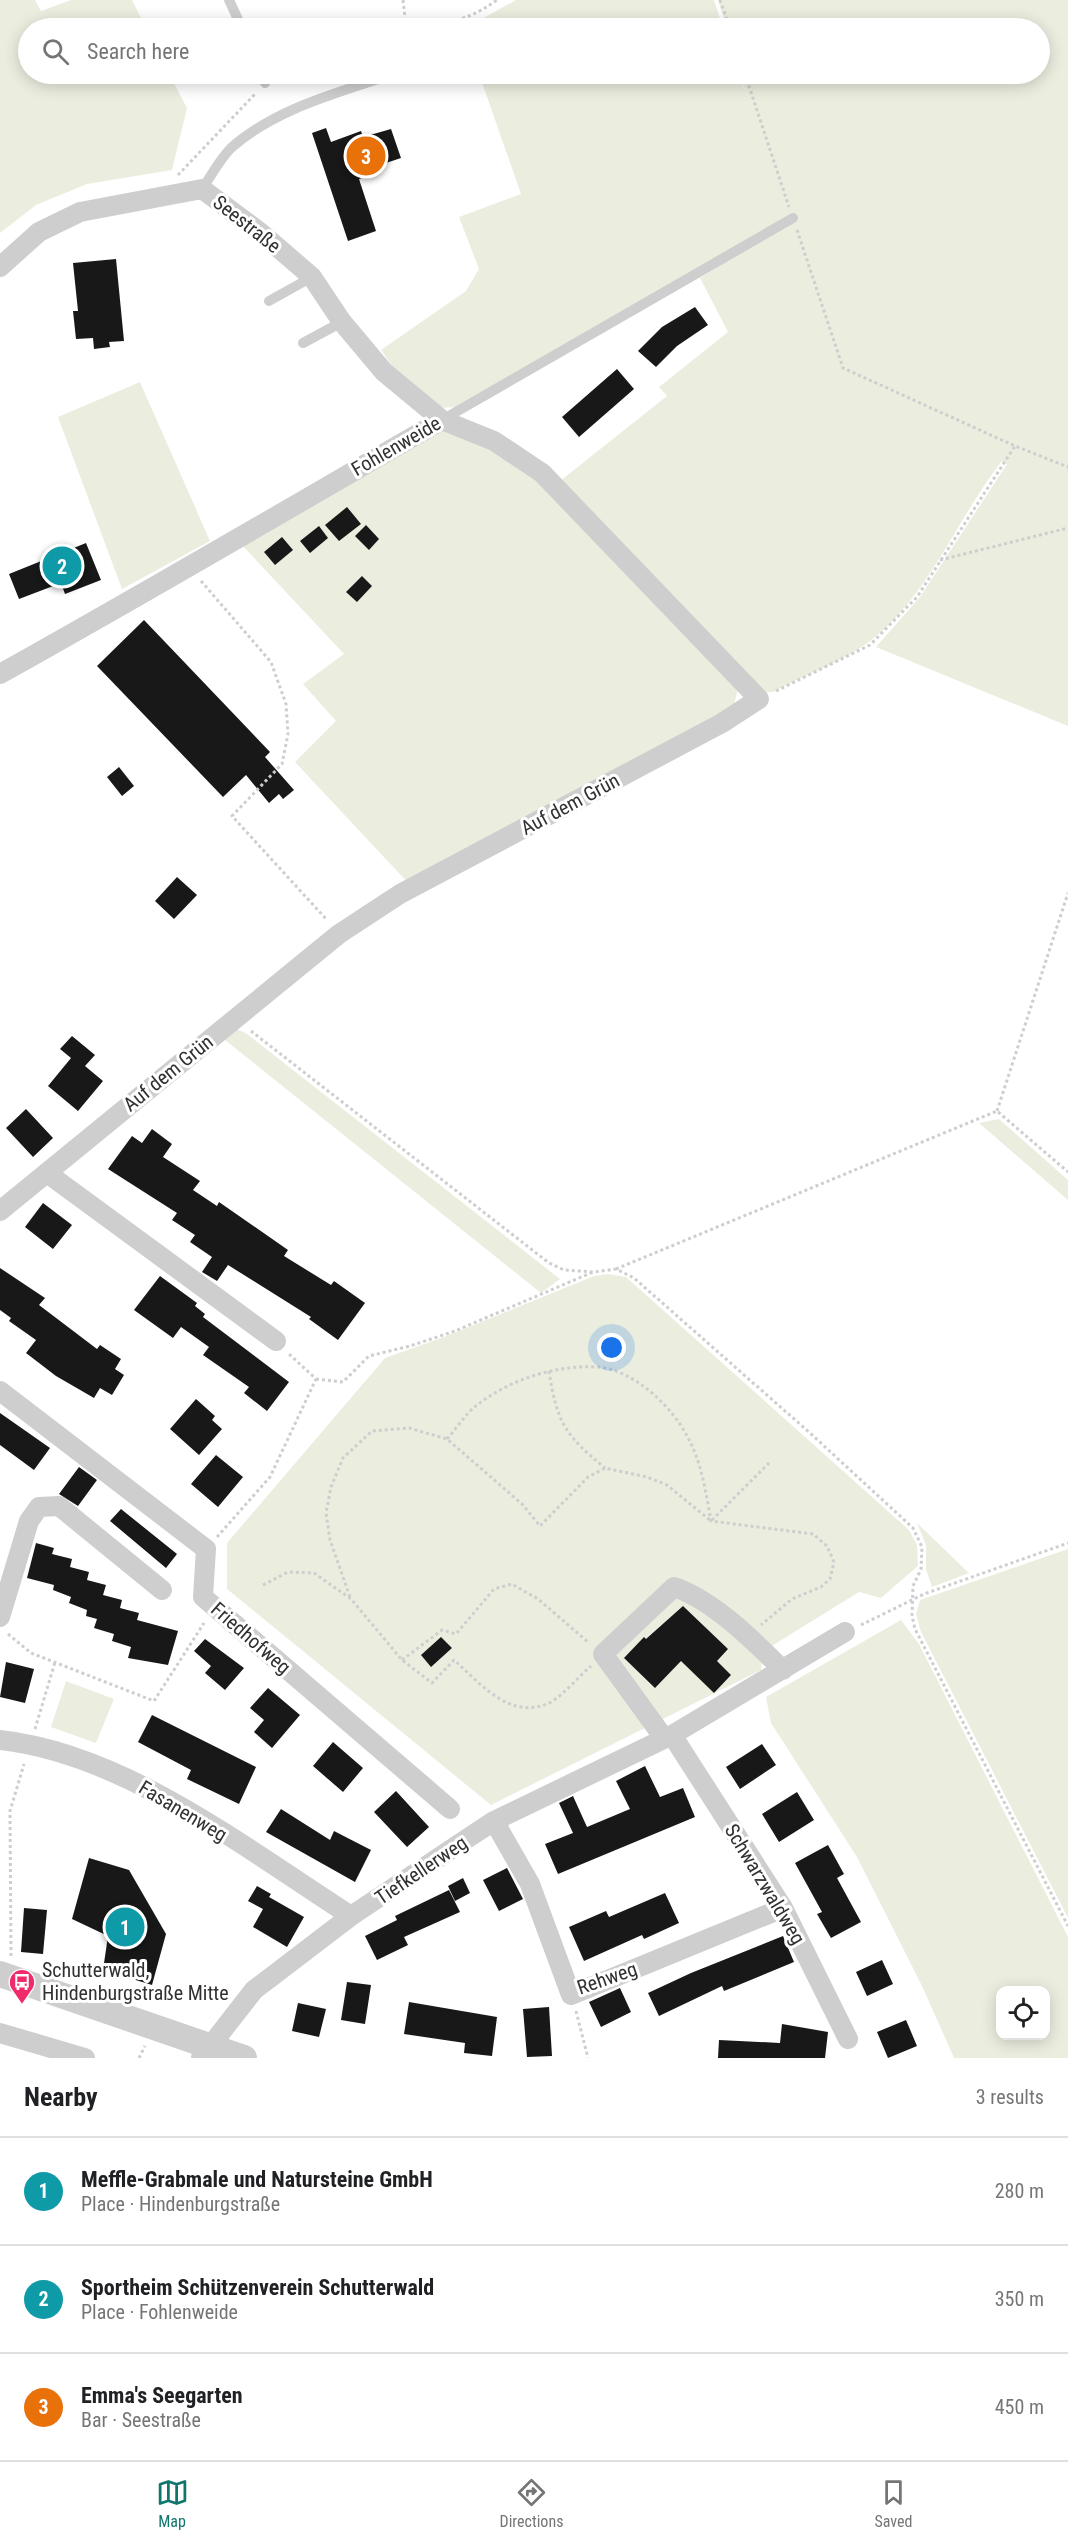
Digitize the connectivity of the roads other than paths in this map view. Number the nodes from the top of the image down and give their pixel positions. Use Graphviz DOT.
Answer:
graph roads {
  1 [pos="230,0"];
  2 [pos="238,18"];
  3 [pos="363,84"];
  4 [pos="202,189"];
  5 [pos="793,218"];
  6 [pos="0,267"];
  7 [pos="312,277"];
  8 [pos="269,301"];
  9 [pos="342,322"];
  10 [pos="303,343"];
  11 [pos="442,420"];
  12 [pos="0,674"];
  13 [pos="47,1173"];
  14 [pos="0,1211"];
  15 [pos="276,1341"];
  16 [pos="0,1390"];
  17 [pos="162,1590"];
  18 [pos="0,1617"];
  19 [pos="845,1632"];
  20 [pos="783,1670"];
  21 [pos="668,1737"];
  22 [pos="0,1740"];
  23 [pos="450,1809"];
  24 [pos="494,1821"];
  25 [pos="783,1908"];
  26 [pos="351,1916"];
  27 [pos="6,1976"];
  28 [pos="0,2033"];
  29 [pos="848,2038"];
  30 [pos="205,2052"];
  31 [pos="85,2058"];
  32 [pos="244,2058"];
  1 -- 2 [label="lane"];
  3 -- 4 [label="lane"];
  4 -- 6 [label="street, Seestraße"];
  4 -- 7 [label="street, Seestraße"];
  5 -- 11 [label="lane, Fohlenweide"];
  7 -- 8 [label="lane"];
  7 -- 9 [label="street, Seestraße"];
  9 -- 10 [label="lane"];
  9 -- 11 [label="street, Seestraße"];
  11 -- 12 [label="street, Fohlenweide"];
  11 -- 13 [label="street, Auf dem Grün"];
  13 -- 14 [label="street, Auf dem Grün"];
  13 -- 15 [label="street"];
  16 -- 23 [label="street, Friedhofweg"];
  17 -- 18 [label="street"];
  19 -- 20 [label="street, Tiefkellerweg"];
  20 -- 21 [label="street, Tiefkellerweg"];
  20 -- 21 [label="street"];
  21 -- 24 [label="street, Tiefkellerweg"];
  21 -- 25 [label="street, Schwarzwaldweg"];
  22 -- 26 [label="street, Fasanenweg"];
  24 -- 25 [label="street, Rehweg"];
  24 -- 26 [label="street, Tiefkellerweg"];
  25 -- 29 [label="street, Schwarzwaldweg"];
  26 -- 30 [label="street, Tiefkellerweg"];
  27 -- 30 [label="street"];
  28 -- 31 [label="street"];
  30 -- 32 [label="street"];
}
